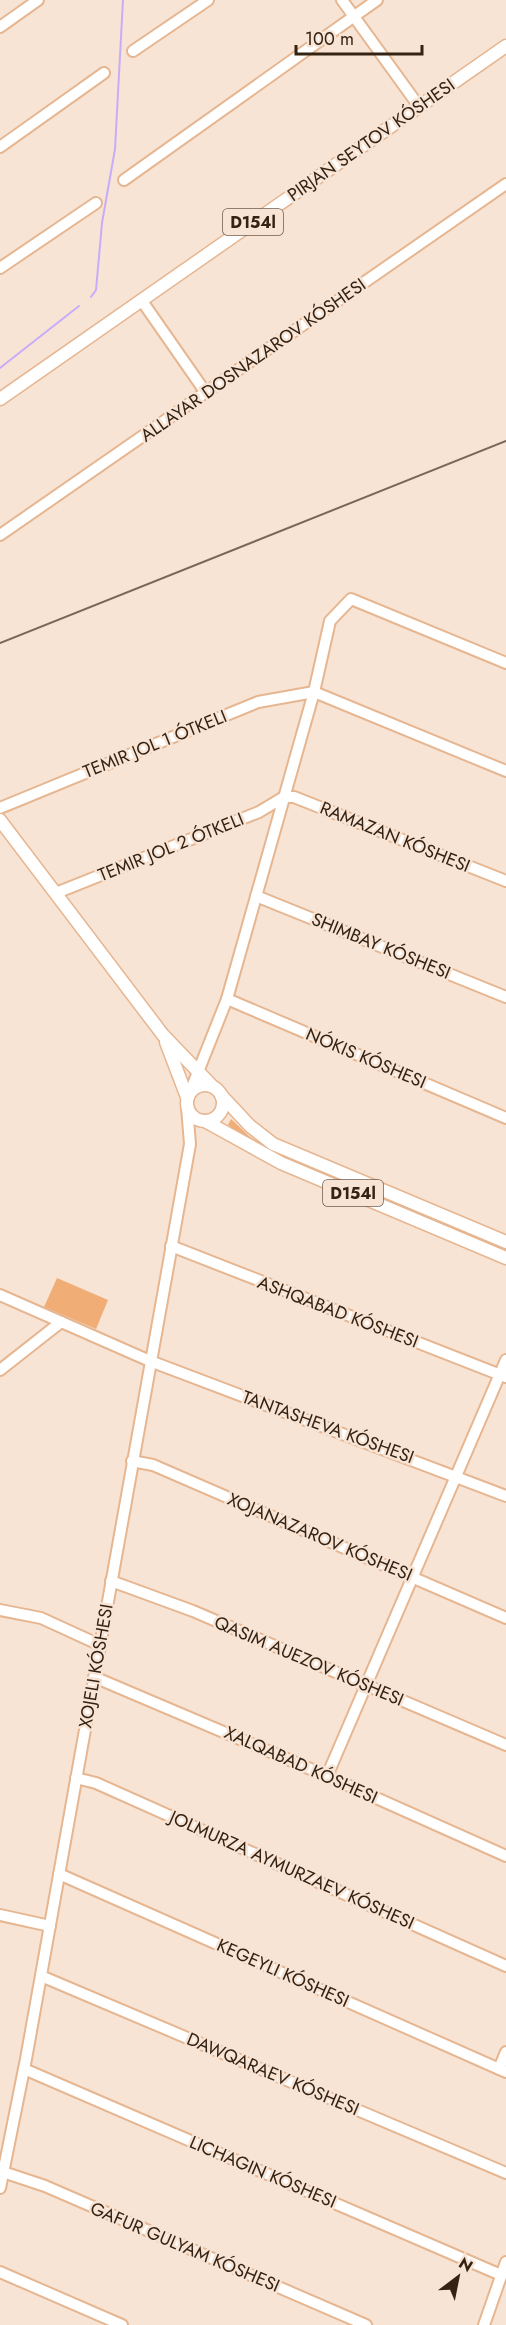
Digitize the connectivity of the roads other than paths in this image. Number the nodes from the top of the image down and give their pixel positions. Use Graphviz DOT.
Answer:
graph roads {
  1 [pos="38,0"];
  2 [pos="208,0"];
  3 [pos="342,0"];
  4 [pos="377,0"];
  5 [pos="354,16"];
  6 [pos="0,27"];
  7 [pos="506,46"];
  8 [pos="133,51"];
  9 [pos="104,73"];
  10 [pos="418,105"];
  11 [pos="0,147"];
  12 [pos="124,180"];
  13 [pos="506,184"];
  14 [pos="96,203"];
  15 [pos="0,268"];
  16 [pos="142,301"];
  17 [pos="206,393"];
  18 [pos="0,399"];
  19 [pos="0,535"];
  20 [pos="506,663"];
  21 [pos="314,692"];
  22 [pos="506,771"];
  23 [pos="284,797"];
  24 [pos="0,808"];
  25 [pos="0,820"];
  26 [pos="506,880"];
  27 [pos="56,893"];
  28 [pos="256,896"];
  29 [pos="506,997"];
  30 [pos="227,999"];
  31 [pos="163,1035"];
  32 [pos="198,1072"];
  33 [pos="217,1090"];
  34 [pos="188,1099"];
  35 [pos="506,1118"];
  36 [pos="205,1121"];
  37 [pos="190,1144"];
  38 [pos="506,1242"];
  39 [pos="171,1246"];
  40 [pos="506,1258"];
  41 [pos="0,1295"];
  42 [pos="61,1322"];
  43 [pos="506,1360"];
  44 [pos="150,1361"];
  45 [pos="0,1370"];
  46 [pos="503,1376"];
  47 [pos="132,1461"];
  48 [pos="457,1476"];
  49 [pos="506,1496"];
  50 [pos="413,1577"];
  51 [pos="111,1581"];
  52 [pos="0,1610"];
  53 [pos="506,1618"];
  54 [pos="99,1645"];
  55 [pos="94,1677"];
  56 [pos="365,1684"];
  57 [pos="506,1744"];
  58 [pos="327,1776"];
  59 [pos="76,1778"];
  60 [pos="506,1856"];
  61 [pos="59,1874"];
  62 [pos="0,1915"];
  63 [pos="50,1926"];
  64 [pos="506,1966"];
  65 [pos="41,1976"];
  66 [pos="506,2052"];
  67 [pos="24,2069"];
  68 [pos="502,2071"];
  69 [pos="3,2172"];
  70 [pos="506,2173"];
  71 [pos="0,2188"];
  72 [pos="506,2262"];
  73 [pos="0,2272"];
  74 [pos="501,2275"];
  75 [pos="122,2325"];
  76 [pos="366,2325"];
  77 [pos="484,2325"];
  1 -- 6 [label="street"];
  2 -- 8 [label="street"];
  3 -- 5 [label="street"];
  4 -- 5 [label="street"];
  5 -- 10 [label="street"];
  5 -- 12 [label="street"];
  7 -- 10 [label="main road, PIRJAN SEYTOV KÓSHESI / D154l"];
  9 -- 11 [label="street"];
  10 -- 16 [label="main road, PIRJAN SEYTOV KÓSHESI / D154l"];
  13 -- 17 [label="street, ALLAYAR DOSNAZAROV KÓSHESI"];
  14 -- 15 [label="street"];
  16 -- 17 [label="street"];
  16 -- 18 [label="main road, PIRJAN SEYTOV KÓSHESI / D154l"];
  17 -- 19 [label="street, ALLAYAR DOSNAZAROV KÓSHESI"];
  20 -- 21 [label="street"];
  21 -- 22 [label="street"];
  21 -- 23 [label="street"];
  21 -- 24 [label="street, TEMIR JOL 1 ÓTKELI"];
  23 -- 26 [label="street, RAMAZAN KÓSHESI"];
  23 -- 27 [label="street, TEMIR JOL 2 ÓTKELI"];
  23 -- 28 [label="street"];
  25 -- 27 [label="main road, D154l"];
  27 -- 31 [label="main road, D154l"];
  28 -- 29 [label="street"];
  28 -- 30 [label="street"];
  30 -- 32 [label="street"];
  30 -- 35 [label="street, NÓKIS KÓSHESI"];
  31 -- 32 [label="main road, D154l"];
  31 -- 34 [label="main road, D154l"];
  32 -- 33 [label="main road, D154l"];
  32 -- 34 [label="street"];
  33 -- 34 [label="main road"];
  33 -- 36 [label="main road"];
  33 -- 38 [label="main road, D154l"];
  34 -- 36 [label="main road, D154l"];
  34 -- 37 [label="street"];
  36 -- 37 [label="street"];
  36 -- 40 [label="main road, D154l"];
  37 -- 39 [label="street, XOJELI KÓSHESI"];
  39 -- 44 [label="street, XOJELI KÓSHESI"];
  39 -- 46 [label="street, ASHQABAD KÓSHESI"];
  41 -- 42 [label="street, TANTASHEVA KÓSHESI"];
  42 -- 44 [label="street, TANTASHEVA KÓSHESI"];
  42 -- 45 [label="street"];
  43 -- 46 [label="street"];
  44 -- 47 [label="street, XOJELI KÓSHESI"];
  44 -- 48 [label="street, TANTASHEVA KÓSHESI"];
  46 -- 48 [label="street"];
  47 -- 50 [label="street, XOJANAZAROV KÓSHESI"];
  47 -- 51 [label="street, XOJELI KÓSHESI"];
  48 -- 49 [label="street, TANTASHEVA KÓSHESI"];
  48 -- 50 [label="street"];
  50 -- 53 [label="street, XOJANAZAROV KÓSHESI"];
  50 -- 56 [label="street"];
  51 -- 54 [label="street, XOJELI KÓSHESI"];
  51 -- 56 [label="street"];
  52 -- 54 [label="street"];
  54 -- 55 [label="street, XOJELI KÓSHESI"];
  55 -- 58 [label="street, XALQABAD KÓSHESI"];
  55 -- 59 [label="street, XOJELI KÓSHESI"];
  56 -- 57 [label="street"];
  56 -- 58 [label="street"];
  58 -- 60 [label="street, XALQABAD KÓSHESI"];
  59 -- 61 [label="street, XOJELI KÓSHESI"];
  59 -- 64 [label="street, JOLMURZA AYMURZAEV KÓSHESI"];
  61 -- 63 [label="street, XOJELI KÓSHESI"];
  61 -- 68 [label="street, KEGEYLI KÓSHESI"];
  62 -- 63 [label="street"];
  63 -- 65 [label="street, XOJELI KÓSHESI"];
  65 -- 67 [label="street, XOJELI KÓSHESI"];
  65 -- 70 [label="street, DAWQARAEV KÓSHESI"];
  66 -- 68 [label="street"];
  67 -- 69 [label="street, XOJELI KÓSHESI"];
  67 -- 74 [label="street, LICHAGIN KÓSHESI"];
  69 -- 71 [label="street, XOJELI KÓSHESI"];
  69 -- 76 [label="street, GAFUR GULYAM KÓSHESI"];
  72 -- 74 [label="street"];
  73 -- 75 [label="street"];
  74 -- 77 [label="street"];
}
